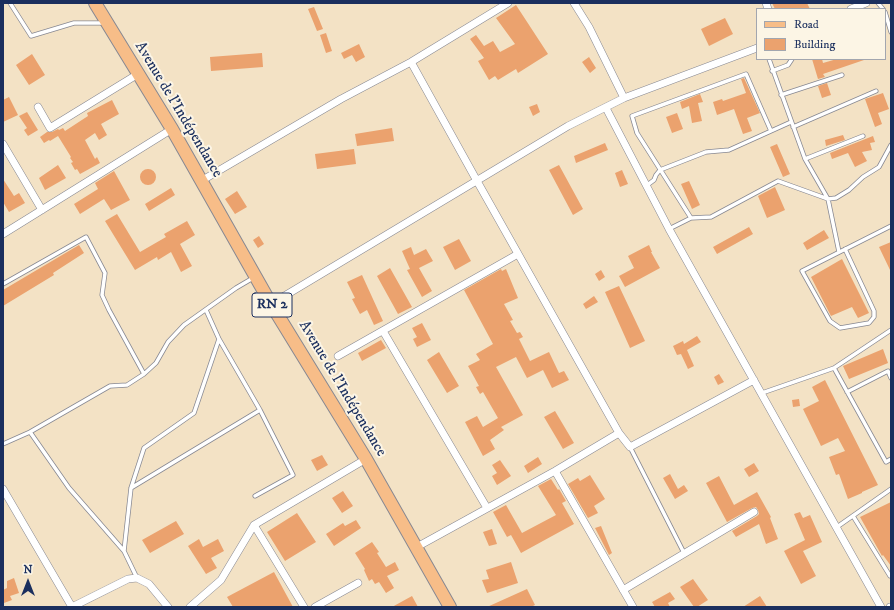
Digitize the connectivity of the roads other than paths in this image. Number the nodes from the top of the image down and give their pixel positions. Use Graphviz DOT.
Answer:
graph roads {
  1 [pos="10,3"];
  2 [pos="96,3"];
  3 [pos="508,3"];
  4 [pos="574,3"];
  5 [pos="866,3"];
  6 [pos="854,8"];
  7 [pos="886,15"];
  8 [pos="108,23"];
  9 [pos="891,32"];
  10 [pos="756,49"];
  11 [pos="769,60"];
  12 [pos="791,60"];
  13 [pos="411,62"];
  14 [pos="772,71"];
  15 [pos="138,74"];
  16 [pos="842,75"];
  17 [pos="876,91"];
  18 [pos="781,95"];
  19 [pos="624,98"];
  20 [pos="38,108"];
  21 [pos="606,108"];
  22 [pos="791,122"];
  23 [pos="793,127"];
  24 [pos="172,129"];
  25 [pos="771,131"];
  26 [pos="863,136"];
  27 [pos="3,144"];
  28 [pos="891,145"];
  29 [pos="805,159"];
  30 [pos="660,170"];
  31 [pos="201,181"];
  32 [pos="477,181"];
  33 [pos="646,186"];
  34 [pos="828,199"];
  35 [pos="42,210"];
  36 [pos="691,218"];
  37 [pos="891,226"];
  38 [pos="669,229"];
  39 [pos="3,234"];
  40 [pos="845,249"];
  41 [pos="839,252"];
  42 [pos="518,254"];
  43 [pos="256,276"];
  44 [pos="3,284"];
  45 [pos="271,304"];
  46 [pos="206,310"];
  47 [pos="891,330"];
  48 [pos="383,331"];
  49 [pos="219,339"];
  50 [pos="338,356"];
  51 [pos="834,368"];
  52 [pos="144,374"];
  53 [pos="891,378"];
  54 [pos="754,380"];
  55 [pos="847,392"];
  56 [pos="762,393"];
  57 [pos="260,410"];
  58 [pos="30,432"];
  59 [pos="619,433"];
  60 [pos="3,444"];
  61 [pos="630,447"];
  62 [pos="366,459"];
  63 [pos="891,459"];
  64 [pos="555,471"];
  65 [pos="131,488"];
  66 [pos="3,489"];
  67 [pos="891,489"];
  68 [pos="255,496"];
  69 [pos="487,508"];
  70 [pos="754,512"];
  71 [pos="853,516"];
  72 [pos="254,525"];
  73 [pos="837,527"];
  74 [pos="415,548"];
  75 [pos="124,551"];
  76 [pos="684,553"];
  77 [pos="891,576"];
  78 [pos="137,578"];
  79 [pos="358,583"];
  80 [pos="623,590"];
  81 [pos="72,607"];
  82 [pos="168,607"];
  83 [pos="190,607"];
  84 [pos="304,607"];
  85 [pos="315,607"];
  86 [pos="450,607"];
  87 [pos="633,607"];
  88 [pos="881,607"];
  1 -- 8 [label="lane"];
  2 -- 8 [label="main road, Avenue de l'Indépendance / RN 2"];
  3 -- 13 [label="street"];
  4 -- 19 [label="street"];
  5 -- 6 [label="street"];
  7 -- 9 [label="lane"];
  8 -- 15 [label="main road, Avenue de l'Indépendance / RN 2"];
  10 -- 19 [label="street"];
  11 -- 14 [label="lane"];
  12 -- 14 [label="lane"];
  13 -- 31 [label="street"];
  13 -- 32 [label="street"];
  14 -- 18 [label="lane"];
  15 -- 20 [label="street"];
  15 -- 24 [label="main road, Avenue de l'Indépendance / RN 2"];
  16 -- 18 [label="lane"];
  17 -- 23 [label="lane"];
  18 -- 22 [label="lane"];
  19 -- 21 [label="street"];
  21 -- 32 [label="street"];
  21 -- 33 [label="street"];
  22 -- 23 [label="lane"];
  22 -- 25 [label="lane"];
  23 -- 29 [label="lane"];
  24 -- 31 [label="main road, Avenue de l'Indépendance / RN 2"];
  24 -- 35 [label="street"];
  25 -- 30 [label="lane"];
  25 -- 30 [label="lane"];
  26 -- 29 [label="lane"];
  27 -- 35 [label="street"];
  28 -- 34 [label="lane"];
  29 -- 34 [label="lane"];
  30 -- 33 [label="lane"];
  30 -- 36 [label="lane"];
  31 -- 43 [label="main road, Avenue de l'Indépendance / RN 2"];
  32 -- 42 [label="street"];
  32 -- 45 [label="street"];
  33 -- 38 [label="street"];
  34 -- 36 [label="lane"];
  34 -- 41 [label="lane"];
  35 -- 39 [label="street"];
  36 -- 38 [label="lane"];
  37 -- 40 [label="lane"];
  38 -- 54 [label="street"];
  40 -- 41 [label="lane"];
  40 -- 41 [label="lane"];
  42 -- 48 [label="street"];
  42 -- 59 [label="street"];
  43 -- 45 [label="main road, Avenue de l'Indépendance / RN 2"];
  43 -- 46 [label="lane"];
  44 -- 52 [label="lane"];
  45 -- 62 [label="main road, Avenue de l'Indépendance / RN 2"];
  46 -- 49 [label="lane"];
  46 -- 52 [label="lane"];
  47 -- 51 [label="lane"];
  48 -- 50 [label="street"];
  48 -- 69 [label="street"];
  49 -- 57 [label="lane"];
  49 -- 65 [label="lane"];
  51 -- 55 [label="lane"];
  51 -- 56 [label="lane"];
  52 -- 58 [label="lane"];
  53 -- 55 [label="lane"];
  54 -- 56 [label="street"];
  54 -- 61 [label="street"];
  55 -- 63 [label="lane"];
  56 -- 73 [label="street"];
  57 -- 65 [label="lane"];
  57 -- 68 [label="lane"];
  58 -- 60 [label="lane"];
  58 -- 75 [label="lane"];
  59 -- 61 [label="street"];
  59 -- 64 [label="street"];
  61 -- 76 [label="lane"];
  62 -- 72 [label="street"];
  62 -- 74 [label="main road, Avenue de l'Indépendance / RN 2"];
  64 -- 69 [label="street"];
  64 -- 80 [label="street"];
  65 -- 75 [label="lane"];
  66 -- 81 [label="street"];
  67 -- 71 [label="lane"];
  69 -- 74 [label="street"];
  70 -- 76 [label="street"];
  71 -- 73 [label="lane"];
  71 -- 77 [label="lane"];
  72 -- 83 [label="street"];
  72 -- 84 [label="street"];
  73 -- 88 [label="street"];
  74 -- 86 [label="main road, Avenue de l'Indépendance / RN 2"];
  75 -- 78 [label="lane"];
  76 -- 80 [label="street"];
  78 -- 81 [label="street"];
  78 -- 82 [label="street"];
  79 -- 85 [label="street"];
  80 -- 87 [label="street"];
}
